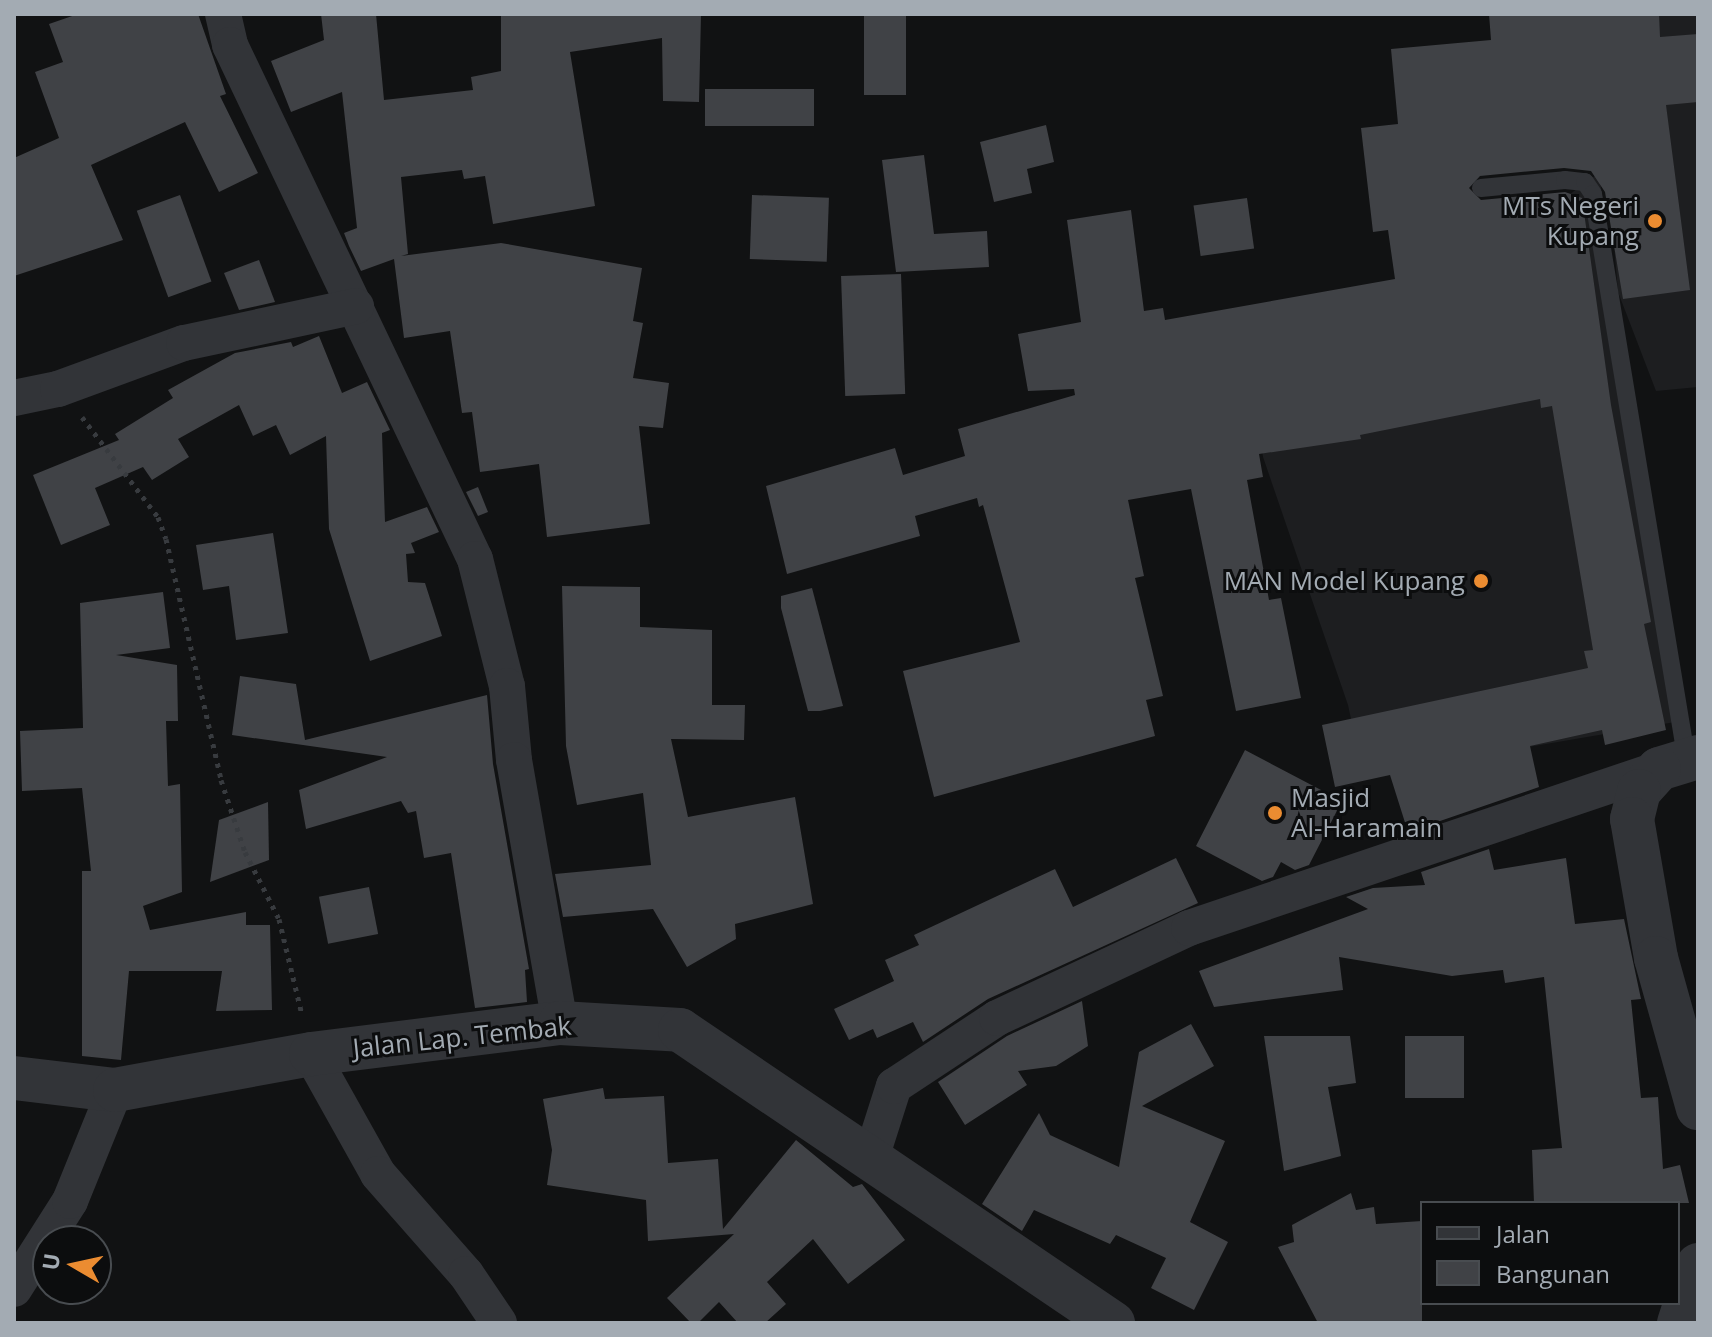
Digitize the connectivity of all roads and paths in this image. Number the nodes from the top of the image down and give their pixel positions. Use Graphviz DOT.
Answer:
graph roads {
  1 [pos="223,14"];
  2 [pos="1481,188"];
  3 [pos="356,306"];
  4 [pos="58,389"];
  5 [pos="14,398"];
  6 [pos="1682,762"];
  7 [pos="560,1023"];
  8 [pos="311,1054"];
  9 [pos="14,1078"];
  10 [pos="115,1090"];
  11 [pos="1698,1108"];
  12 [pos="870,1161"];
  13 [pos="1698,1265"];
  14 [pos="14,1289"];
  15 [pos="499,1323"];
  16 [pos="1113,1323"];
  17 [pos="1679,1323"];
  1 -- 3 [label="street"];
  2 -- 6 [label="lane"];
  3 -- 4 [label="street"];
  3 -- 7 [label="street"];
  4 -- 5 [label="street"];
  4 -- 8 [label="path"];
  6 -- 11 [label="street"];
  6 -- 12 [label="street"];
  7 -- 8 [label="street, Jalan Lap. Tembak"];
  7 -- 12 [label="street, Jalan Lap. Tembak"];
  8 -- 10 [label="street, Jalan Lap. Tembak"];
  8 -- 15 [label="street"];
  9 -- 10 [label="street, Jalan Lap. Tembak"];
  10 -- 14 [label="street"];
  12 -- 16 [label="street, Jalan Lap. Tembak"];
  13 -- 17 [label="street"];
}
